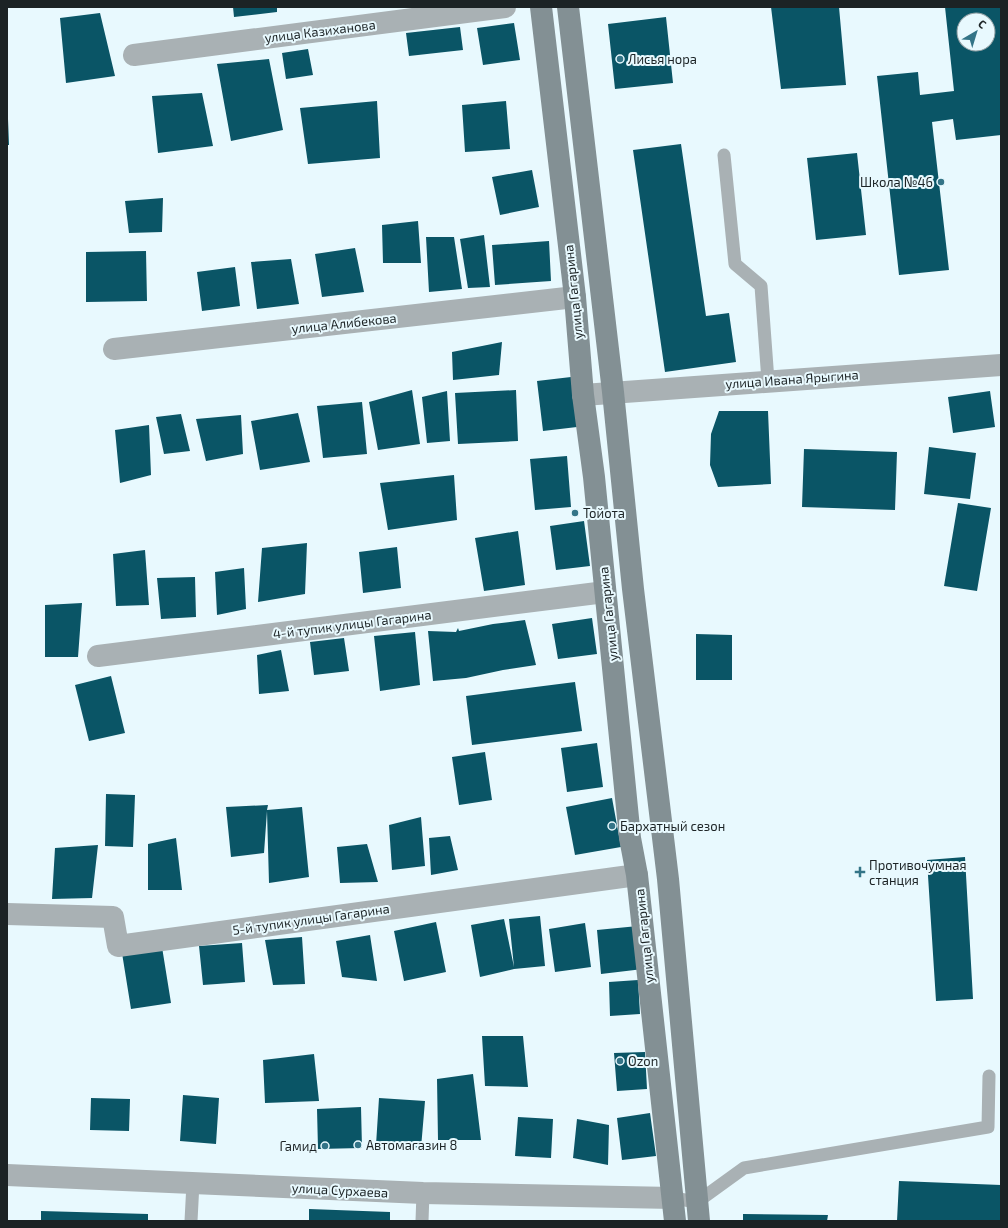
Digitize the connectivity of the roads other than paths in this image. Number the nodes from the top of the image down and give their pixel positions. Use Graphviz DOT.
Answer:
graph roads {
  1 [pos="505,7"];
  2 [pos="541,7"];
  3 [pos="568,7"];
  4 [pos="134,55"];
  5 [pos="724,155"];
  6 [pos="575,297"];
  7 [pos="114,349"];
  8 [pos="1001,365"];
  9 [pos="768,381"];
  10 [pos="613,392"];
  11 [pos="583,395"];
  12 [pos="605,592"];
  13 [pos="98,656"];
  14 [pos="637,875"];
  15 [pos="7,914"];
  16 [pos="989,1076"];
  17 [pos="7,1175"];
  18 [pos="194,1183"];
  19 [pos="423,1193"];
  20 [pos="673,1198"];
  21 [pos="698,1212"];
  22 [pos="191,1221"];
  23 [pos="422,1221"];
  24 [pos="676,1221"];
  1 -- 4 [label="street, улица Казиханова"];
  2 -- 6 [label="main road, улица Гагарина"];
  3 -- 10 [label="main road, улица Гагарина"];
  5 -- 9 [label="lane"];
  6 -- 7 [label="street, улица Алибекова"];
  6 -- 11 [label="main road, улица Гагарина"];
  8 -- 9 [label="street, улица Ивана Ярыгина"];
  9 -- 10 [label="street, улица Ивана Ярыгина"];
  10 -- 11 [label="street, улица Ивана Ярыгина"];
  10 -- 21 [label="main road, улица Гагарина"];
  11 -- 12 [label="main road, улица Гагарина"];
  12 -- 13 [label="street, 4-й тупик улицы Гагарина"];
  12 -- 14 [label="main road, улица Гагарина"];
  14 -- 15 [label="street, 5-й тупик улицы Гагарина"];
  14 -- 20 [label="main road, улица Гагарина"];
  16 -- 21 [label="lane"];
  17 -- 18 [label="street, улица Сурхаева"];
  18 -- 19 [label="street, улица Сурхаева"];
  18 -- 22 [label="lane"];
  19 -- 20 [label="street, улица Сурхаева"];
  19 -- 23 [label="lane"];
  20 -- 21 [label="lane"];
  20 -- 24 [label="main road, улица Гагарина"];
}
